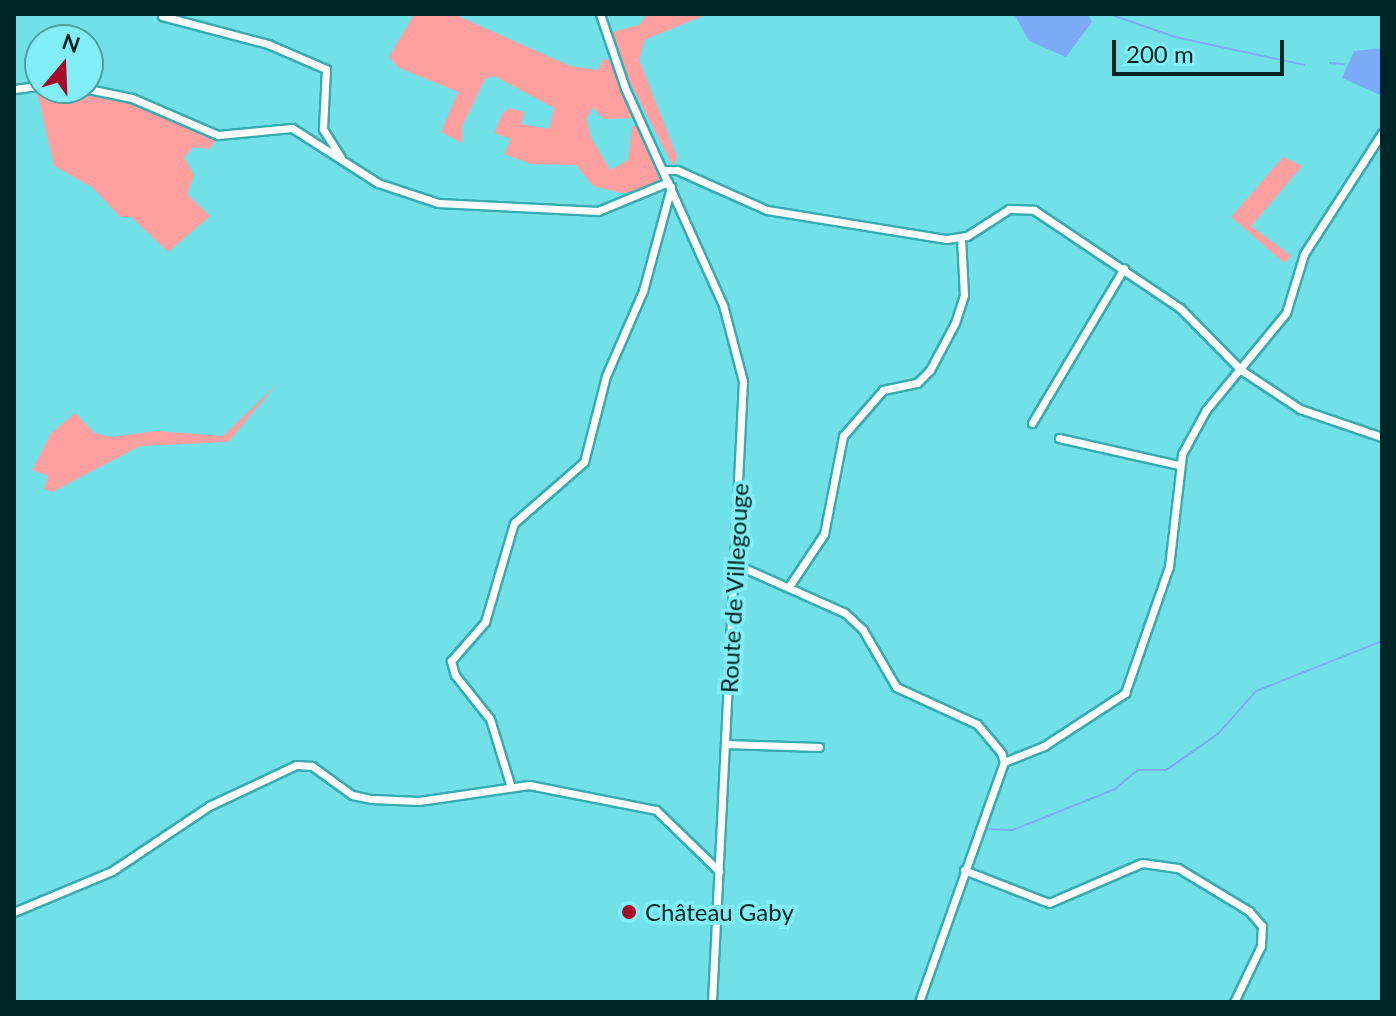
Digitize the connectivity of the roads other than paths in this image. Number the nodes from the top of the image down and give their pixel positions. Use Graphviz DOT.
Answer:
graph roads {
  1 [pos="600,14"];
  2 [pos="162,16"];
  3 [pos="104,92"];
  4 [pos="323,129"];
  5 [pos="1382,133"];
  6 [pos="314,140"];
  7 [pos="344,162"];
  8 [pos="663,170"];
  9 [pos="670,184"];
  10 [pos="961,237"];
  11 [pos="1124,268"];
  12 [pos="1241,370"];
  13 [pos="1032,423"];
  14 [pos="1382,437"];
  15 [pos="1059,438"];
  16 [pos="1179,465"];
  17 [pos="735,564"];
  18 [pos="790,585"];
  19 [pos="725,744"];
  20 [pos="819,747"];
  21 [pos="1004,762"];
  22 [pos="510,784"];
  23 [pos="964,870"];
  24 [pos="719,871"];
  25 [pos="14,912"];
  26 [pos="712,1002"];
  27 [pos="919,1002"];
  28 [pos="1234,1002"];
  1 -- 8 [label="street, Route de Villegouge"];
  2 -- 4 [label="street"];
  3 -- 6 [label="street"];
  4 -- 6 [label="street"];
  4 -- 7 [label="street"];
  5 -- 12 [label="street"];
  6 -- 7 [label="street"];
  7 -- 9 [label="street"];
  8 -- 9 [label="street, Route de Villegouge"];
  8 -- 10 [label="street"];
  9 -- 17 [label="street, Route de Villegouge"];
  9 -- 22 [label="street"];
  10 -- 11 [label="street"];
  10 -- 18 [label="street"];
  11 -- 12 [label="street"];
  11 -- 13 [label="street"];
  12 -- 14 [label="street"];
  12 -- 16 [label="street"];
  15 -- 16 [label="street"];
  16 -- 21 [label="street"];
  17 -- 18 [label="street"];
  17 -- 19 [label="street, Route de Villegouge"];
  18 -- 21 [label="street"];
  19 -- 20 [label="street"];
  19 -- 24 [label="street, Route de Villegouge"];
  21 -- 23 [label="street"];
  22 -- 24 [label="street"];
  22 -- 25 [label="street"];
  23 -- 27 [label="street"];
  23 -- 28 [label="street"];
  24 -- 26 [label="street, Route de Villegouge"];
}
